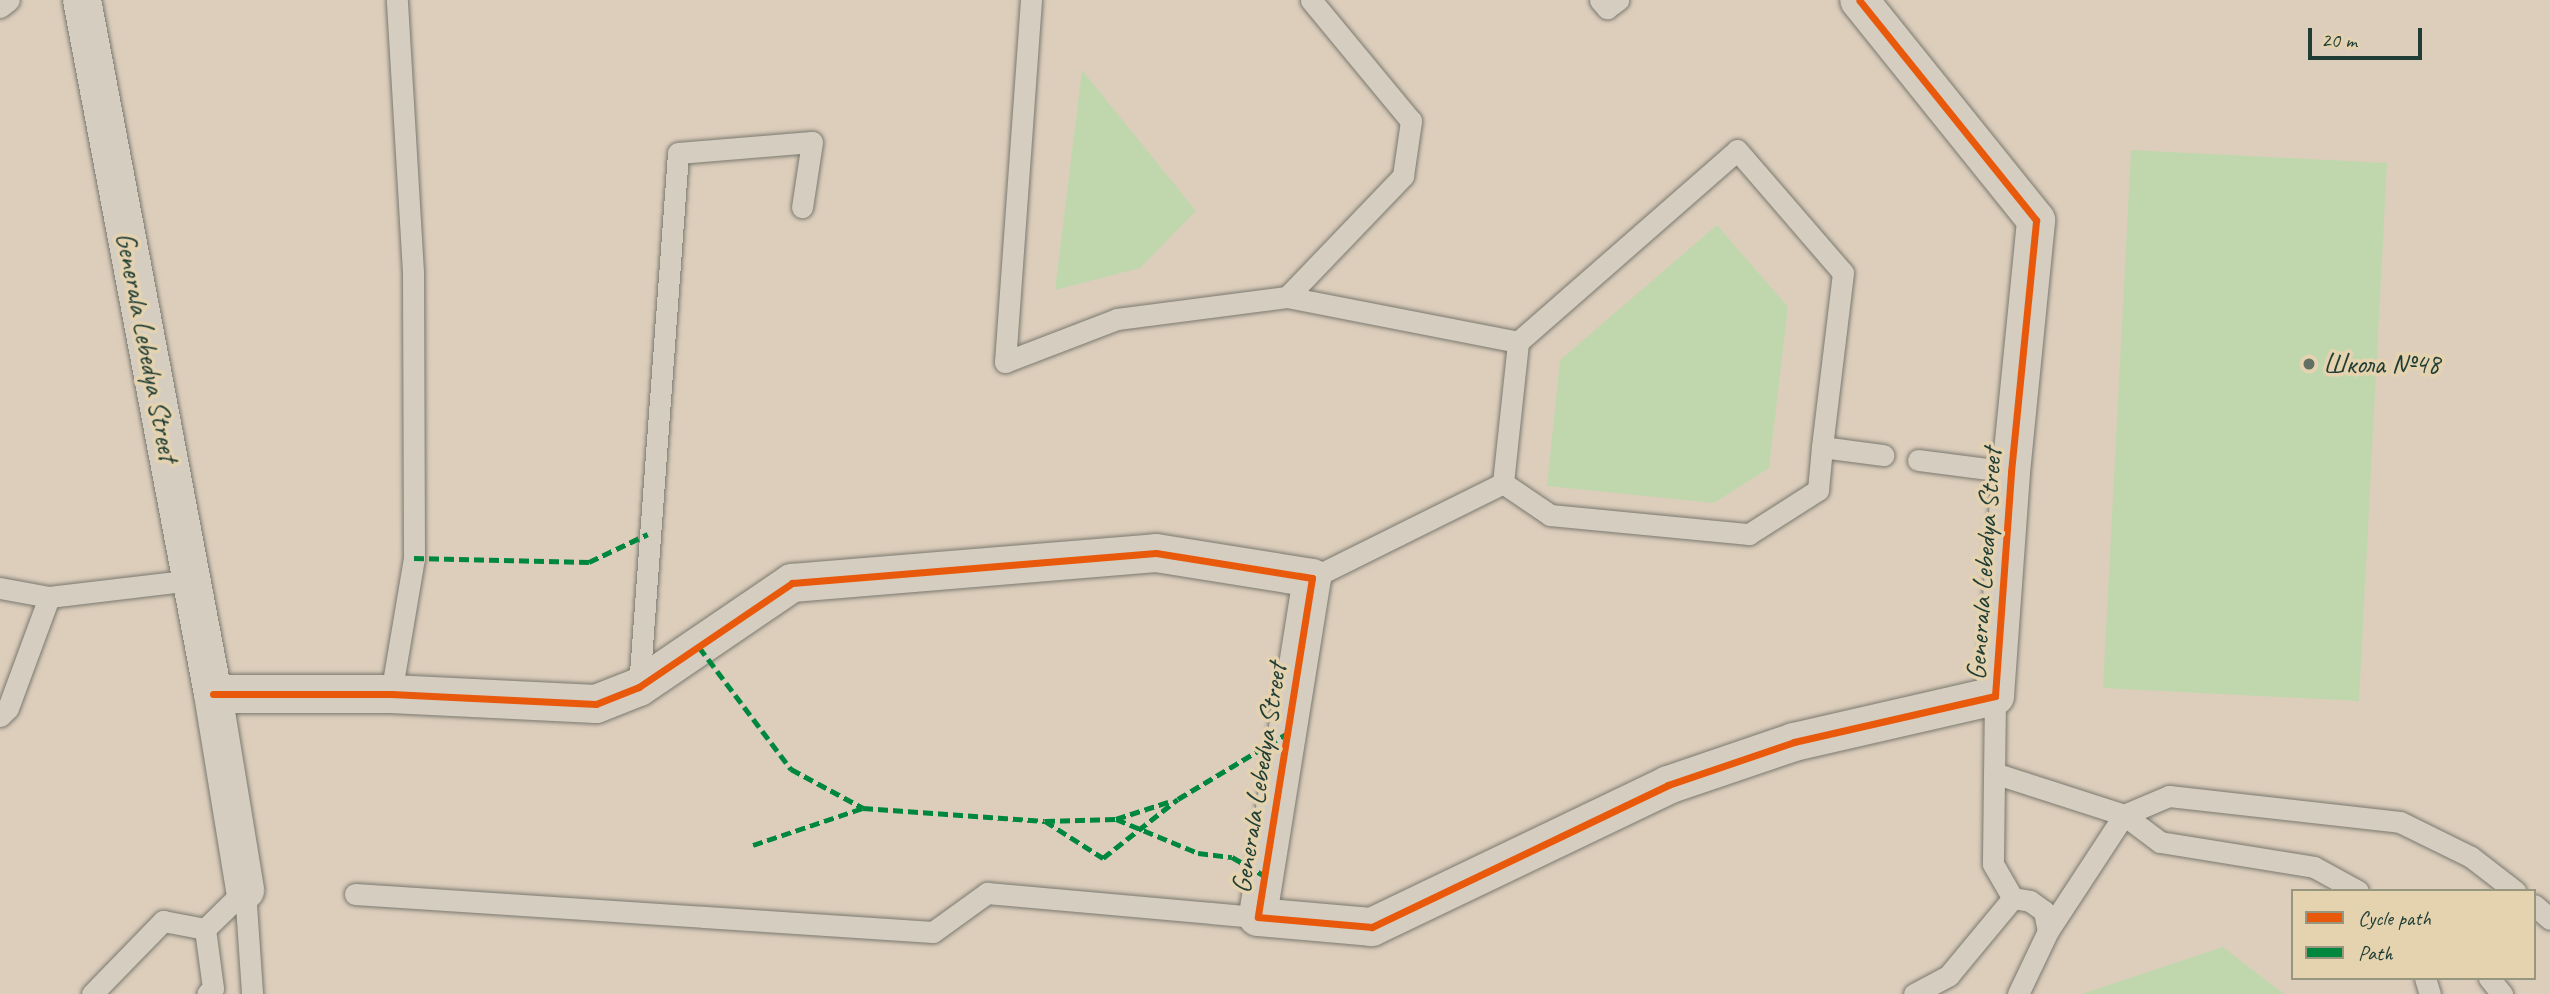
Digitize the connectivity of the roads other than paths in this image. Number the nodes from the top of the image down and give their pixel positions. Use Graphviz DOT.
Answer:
graph roads {
  1 [pos="9,0"];
  2 [pos="82,0"];
  3 [pos="397,0"];
  4 [pos="1031,0"];
  5 [pos="1311,0"];
  6 [pos="1600,0"];
  7 [pos="1618,0"];
  8 [pos="1859,0"];
  9 [pos="0,8"];
  10 [pos="802,207"];
  11 [pos="1287,297"];
  12 [pos="1518,342"];
  13 [pos="1822,447"];
  14 [pos="1883,455"];
  15 [pos="1918,460"];
  16 [pos="2011,472"];
  17 [pos="1503,483"];
  18 [pos="1312,578"];
  19 [pos="191,580"];
  20 [pos="0,588"];
  21 [pos="49,597"];
  22 [pos="639,687"];
  23 [pos="213,694"];
  24 [pos="391,694"];
  25 [pos="1995,696"];
  26 [pos="0,716"];
  27 [pos="1994,773"];
  28 [pos="2124,815"];
  29 [pos="2344,884"];
  30 [pos="2512,889"];
  31 [pos="245,890"];
  32 [pos="355,894"];
  33 [pos="2013,898"];
  34 [pos="2536,907"];
  35 [pos="1258,916"];
  36 [pos="2550,919"];
  37 [pos="205,929"];
  38 [pos="2048,931"];
  39 [pos="2491,980"];
  40 [pos="92,994"];
  41 [pos="207,994"];
  42 [pos="252,994"];
  43 [pos="1914,994"];
  44 [pos="2018,994"];
  45 [pos="2502,994"];
  1 -- 9 [label="lane"];
  2 -- 19 [label="street, Generala Lebedya Street"];
  3 -- 24 [label="lane"];
  4 -- 11 [label="lane"];
  5 -- 11 [label="lane"];
  6 -- 7 [label="lane"];
  8 -- 16 [label="street, Generala Lebedya Street"];
  10 -- 22 [label="lane"];
  11 -- 12 [label="lane"];
  12 -- 13 [label="lane"];
  12 -- 17 [label="lane"];
  13 -- 14 [label="lane"];
  13 -- 17 [label="lane"];
  15 -- 16 [label="lane"];
  16 -- 25 [label="street, Generala Lebedya Street"];
  17 -- 18 [label="lane"];
  18 -- 22 [label="street"];
  18 -- 35 [label="street, Generala Lebedya Street"];
  19 -- 21 [label="lane"];
  19 -- 23 [label="street, Generala Lebedya Street"];
  20 -- 21 [label="lane"];
  21 -- 26 [label="lane"];
  22 -- 24 [label="street"];
  23 -- 24 [label="street"];
  23 -- 31 [label="street, Generala Lebedya Street"];
  25 -- 27 [label="lane"];
  25 -- 35 [label="street, Generala Lebedya Street"];
  27 -- 28 [label="lane"];
  27 -- 33 [label="lane"];
  28 -- 29 [label="lane"];
  28 -- 30 [label="lane"];
  28 -- 38 [label="lane"];
  31 -- 37 [label="lane"];
  31 -- 42 [label="lane"];
  32 -- 35 [label="lane"];
  33 -- 38 [label="lane"];
  33 -- 43 [label="lane"];
  34 -- 36 [label="lane"];
  37 -- 40 [label="lane"];
  37 -- 41 [label="lane"];
  38 -- 44 [label="lane"];
  39 -- 45 [label="lane"];
}
